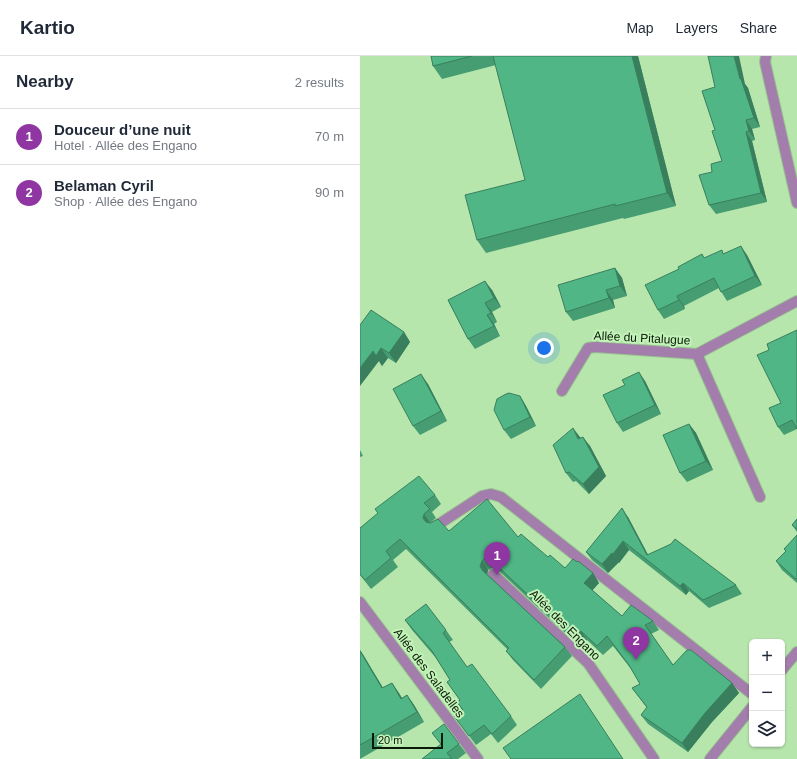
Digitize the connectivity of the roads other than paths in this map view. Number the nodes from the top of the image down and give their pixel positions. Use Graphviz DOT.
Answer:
graph roads {
  1 [pos="766,56"];
  2 [pos="797,203"];
  3 [pos="797,301"];
  4 [pos="697,354"];
  5 [pos="562,391"];
  6 [pos="760,497"];
  7 [pos="436,526"];
  8 [pos="493,574"];
  9 [pos="360,602"];
  10 [pos="797,652"];
  11 [pos="785,666"];
  12 [pos="749,692"];
  13 [pos="749,711"];
  14 [pos="478,759"];
  15 [pos="654,759"];
  16 [pos="710,759"];
  1 -- 2 [label="street"];
  3 -- 4 [label="street, Allée du Pitalugue"];
  4 -- 5 [label="street, Allée du Pitalugue"];
  4 -- 6 [label="street, Allée du Pitalugue"];
  7 -- 12 [label="street"];
  8 -- 15 [label="street, Allée des Engano"];
  9 -- 14 [label="street, Allée des Saladelles"];
  10 -- 11 [label="street"];
  13 -- 16 [label="street"];
}
